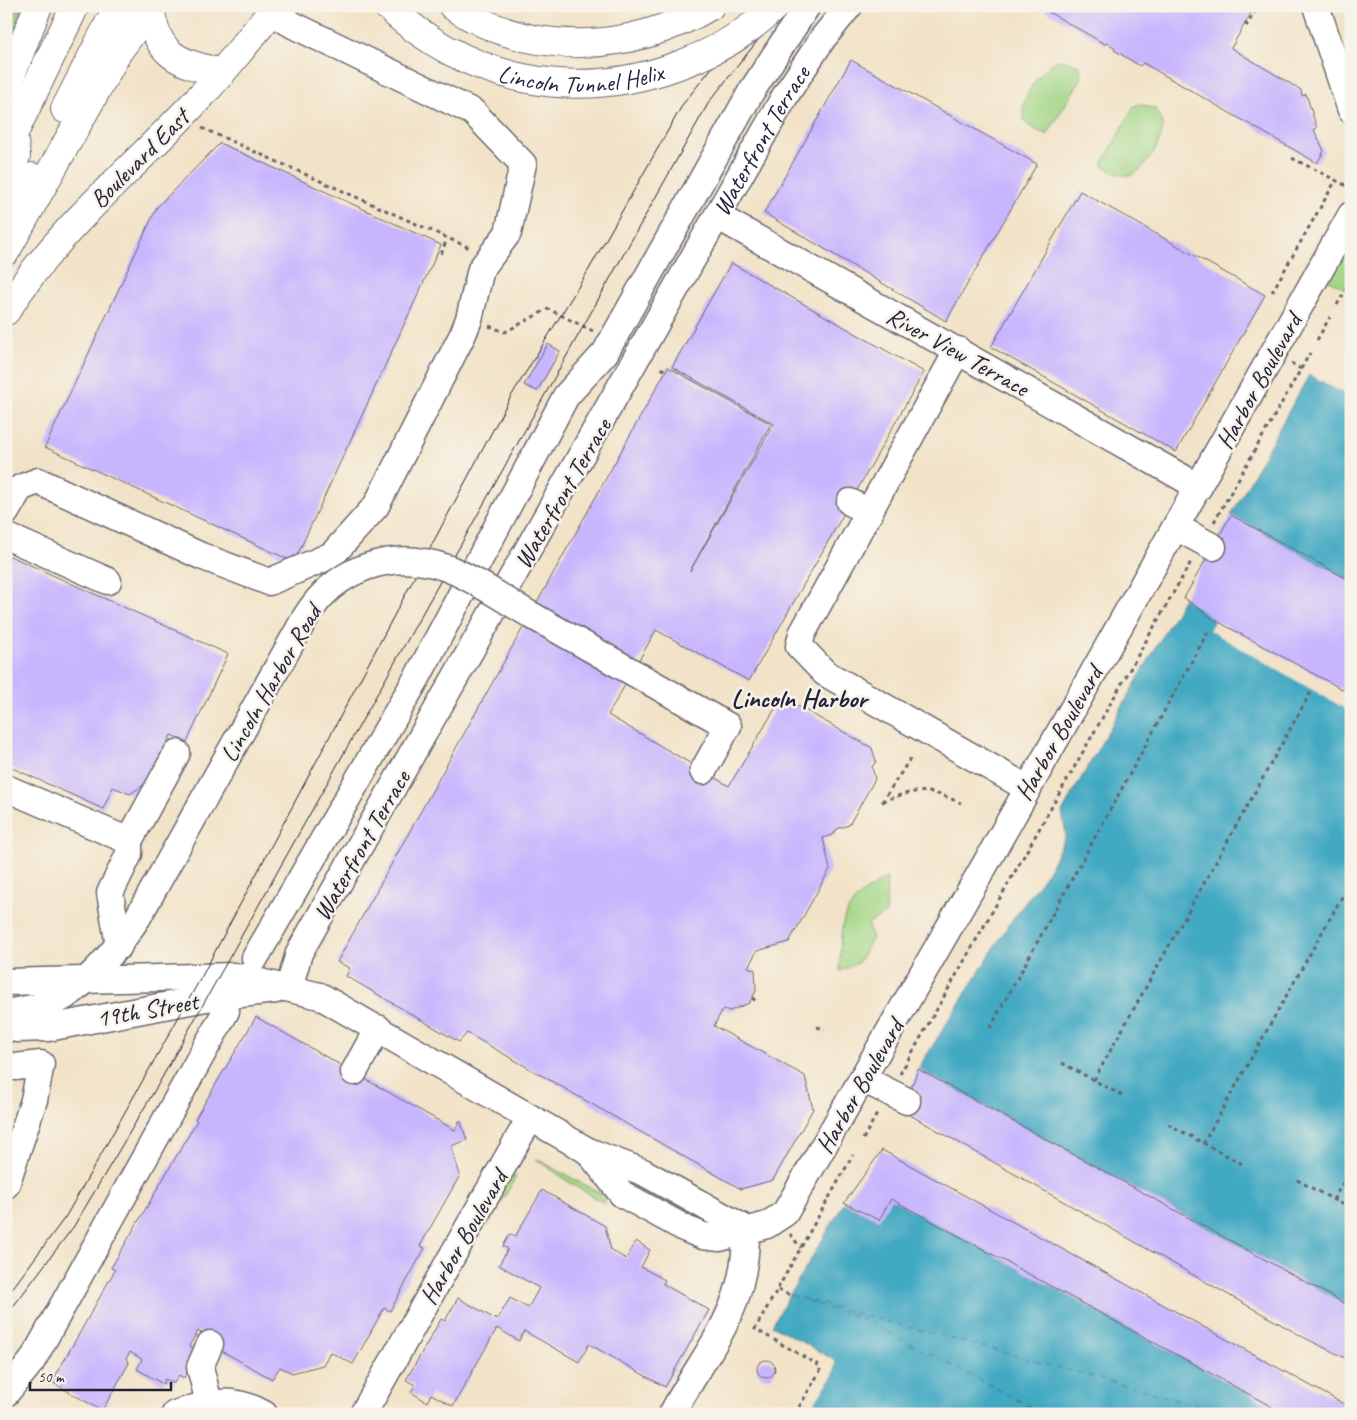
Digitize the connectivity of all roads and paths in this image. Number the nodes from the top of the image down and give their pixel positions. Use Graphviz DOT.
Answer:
graph roads {
  1 [pos="38,6"];
  2 [pos="75,6"];
  3 [pos="118,6"];
  4 [pos="387,6"];
  5 [pos="453,6"];
  6 [pos="710,6"];
  7 [pos="775,6"];
  8 [pos="807,6"];
  9 [pos="849,6"];
  10 [pos="1258,6"];
  11 [pos="1316,6"];
  12 [pos="151,7"];
  13 [pos="273,9"];
  14 [pos="1245,23"];
  15 [pos="221,73"];
  16 [pos="6,88"];
  17 [pos="1351,110"];
  18 [pos="202,128"];
  19 [pos="10,137"];
  20 [pos="1292,158"];
  21 [pos="6,180"];
  22 [pos="1336,180"];
  23 [pos="1347,186"];
  24 [pos="6,211"];
  25 [pos="1351,215"];
  26 [pos="717,216"];
  27 [pos="447,239"];
  28 [pos="476,250"];
  29 [pos="6,251"];
  30 [pos="441,254"];
  31 [pos="1351,281"];
  32 [pos="1272,292"];
  33 [pos="1338,305"];
  34 [pos="6,311"];
  35 [pos="1330,317"];
  36 [pos="469,319"];
  37 [pos="1317,340"];
  38 [pos="611,341"];
  39 [pos="958,350"];
  40 [pos="1310,353"];
  41 [pos="661,368"];
  42 [pos="666,371"];
  43 [pos="1199,487"];
  44 [pos="6,512"];
  45 [pos="1176,527"];
  46 [pos="6,536"];
  47 [pos="1207,542"];
  48 [pos="108,581"];
  49 [pos="1209,630"];
  50 [pos="1312,690"];
  51 [pos="177,753"];
  52 [pos="912,756"];
  53 [pos="704,771"];
  54 [pos="6,788"];
  55 [pos="1027,788"];
  56 [pos="961,803"];
  57 [pos="130,841"];
  58 [pos="1351,881"];
  59 [pos="119,946"];
  60 [pos="255,958"];
  61 [pos="86,979"];
  62 [pos="6,982"];
  63 [pos="289,988"];
  64 [pos="226,1011"];
  65 [pos="6,1013"];
  66 [pos="6,1026"];
  67 [pos="817,1027"];
  68 [pos="378,1028"];
  69 [pos="990,1028"];
  70 [pos="825,1030"];
  71 [pos="1062,1063"];
  72 [pos="6,1064"];
  73 [pos="354,1072"];
  74 [pos="862,1079"];
  75 [pos="1094,1080"];
  76 [pos="898,1097"];
  77 [pos="1125,1097"];
  78 [pos="530,1118"];
  79 [pos="1168,1124"];
  80 [pos="863,1139"];
  81 [pos="1204,1144"];
  82 [pos="853,1155"];
  83 [pos="1242,1164"];
  84 [pos="1351,1169"];
  85 [pos="1297,1180"];
  86 [pos="6,1185"];
  87 [pos="1333,1200"];
  88 [pos="1351,1210"];
  89 [pos="786,1228"];
  90 [pos="746,1229"];
  91 [pos="801,1248"];
  92 [pos="778,1290"];
  93 [pos="790,1295"];
  94 [pos="210,1344"];
  95 [pos="6,1393"];
  96 [pos="209,1403"];
  97 [pos="175,1414"];
  98 [pos="264,1414"];
  99 [pos="363,1414"];
  100 [pos="672,1414"];
  101 [pos="795,1414"];
  1 -- 16 [label="main road"];
  2 -- 19 [label="main road"];
  3 -- 24 [label="main road"];
  4 -- 7 [label="main road, Lincoln Tunnel Helix, bridge"];
  5 -- 6 [label="main road, Lincoln Tunnel Helix"];
  8 -- 38 [label="street"];
  9 -- 26 [label="street, Waterfront Terrace"];
  10 -- 14 [label="path"];
  11 -- 17 [label="street"];
  12 -- 15 [label="main road"];
  12 -- 29 [label="main road"];
  13 -- 15 [label="main road, Boulevard East"];
  13 -- 36 [label="street"];
  15 -- 34 [label="main road, Boulevard East"];
  18 -- 27 [label="path"];
  19 -- 21 [label="main road"];
  20 -- 22 [label="path"];
  22 -- 23 [label="path"];
  22 -- 32 [label="path"];
  25 -- 43 [label="street, Harbor Boulevard"];
  26 -- 39 [label="street, River View Terrace"];
  26 -- 63 [label="street, Waterfront Terrace"];
  27 -- 28 [label="path"];
  27 -- 30 [label="path"];
  31 -- 33 [label="path"];
  35 -- 37 [label="path"];
  36 -- 38 [label="path"];
  36 -- 44 [label="street"];
  38 -- 60 [label="street"];
  39 -- 43 [label="street, River View Terrace"];
  39 -- 55 [label="street"];
  40 -- 47 [label="path"];
  41 -- 42 [label="path"];
  43 -- 45 [label="street, Harbor Boulevard"];
  45 -- 47 [label="street"];
  45 -- 55 [label="street, Harbor Boulevard"];
  46 -- 48 [label="street"];
  47 -- 76 [label="path"];
  49 -- 69 [label="path"];
  50 -- 75 [label="path"];
  51 -- 57 [label="street"];
  52 -- 56 [label="path"];
  53 -- 59 [label="street, Lincoln Harbor Road, bridge"];
  54 -- 57 [label="street"];
  55 -- 74 [label="street, Harbor Boulevard"];
  57 -- 59 [label="street"];
  58 -- 81 [label="path"];
  59 -- 61 [label="street, Lincoln Harbor Road"];
  61 -- 62 [label="street, 19th Street"];
  61 -- 63 [label="street, 19th Street"];
  61 -- 65 [label="street, Lincoln Harbor Road"];
  63 -- 66 [label="street, 19th Street"];
  63 -- 68 [label="street, 19th Street"];
  64 -- 95 [label="street"];
  67 -- 70 [label="path"];
  68 -- 73 [label="street"];
  68 -- 78 [label="street, 19th Street"];
  71 -- 75 [label="path"];
  72 -- 86 [label="street"];
  74 -- 76 [label="street"];
  74 -- 90 [label="street, Harbor Boulevard"];
  75 -- 77 [label="path"];
  76 -- 80 [label="path"];
  78 -- 90 [label="street, Harbor Boulevard"];
  78 -- 99 [label="street, Harbor Boulevard"];
  79 -- 81 [label="path"];
  81 -- 83 [label="path"];
  82 -- 91 [label="path"];
  84 -- 87 [label="path"];
  85 -- 87 [label="path"];
  87 -- 88 [label="path"];
  89 -- 91 [label="path"];
  90 -- 100 [label="street"];
  91 -- 92 [label="path"];
  92 -- 93 [label="path"];
  92 -- 101 [label="path"];
  94 -- 96 [label="street"];
  96 -- 97 [label="street"];
  96 -- 98 [label="street"];
}
